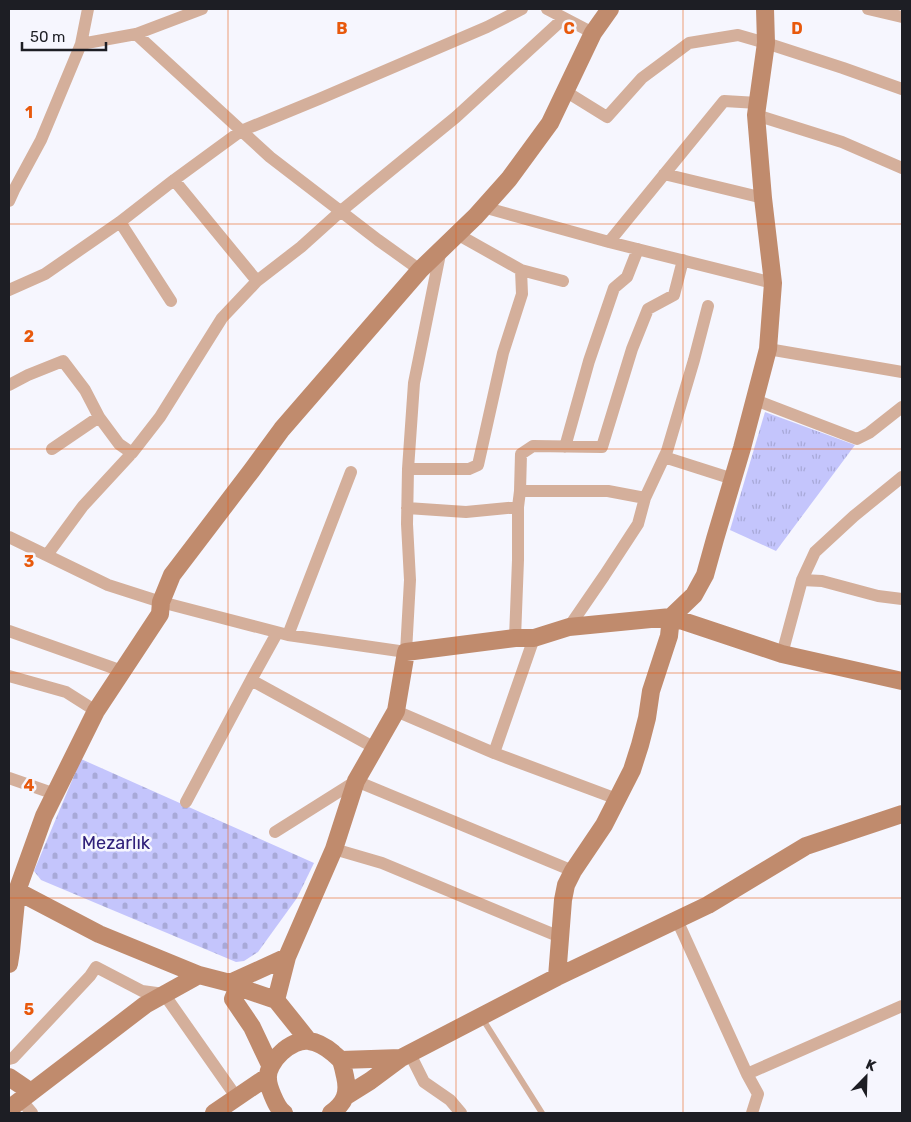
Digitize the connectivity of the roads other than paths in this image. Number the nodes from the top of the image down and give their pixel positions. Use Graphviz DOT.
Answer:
graph roads {
  1 [pos="88,9"];
  2 [pos="202,9"];
  3 [pos="522,9"];
  4 [pos="548,9"];
  5 [pos="610,9"];
  6 [pos="766,9"];
  7 [pos="868,9"];
  8 [pos="902,17"];
  9 [pos="564,18"];
  10 [pos="593,33"];
  11 [pos="136,34"];
  12 [pos="766,43"];
  13 [pos="81,44"];
  14 [pos="902,89"];
  15 [pos="565,91"];
  16 [pos="757,109"];
  17 [pos="241,132"];
  18 [pos="902,168"];
  19 [pos="664,174"];
  20 [pos="174,180"];
  21 [pos="10,193"];
  22 [pos="763,198"];
  23 [pos="483,207"];
  24 [pos="341,211"];
  25 [pos="120,222"];
  26 [pos="457,234"];
  27 [pos="609,242"];
  28 [pos="442,249"];
  29 [pos="638,249"];
  30 [pos="683,260"];
  31 [pos="420,270"];
  32 [pos="521,270"];
  33 [pos="257,281"];
  34 [pos="563,281"];
  35 [pos="773,282"];
  36 [pos="9,290"];
  37 [pos="171,301"];
  38 [pos="708,306"];
  39 [pos="768,349"];
  40 [pos="902,372"];
  41 [pos="9,384"];
  42 [pos="755,400"];
  43 [pos="902,407"];
  44 [pos="99,417"];
  45 [pos="565,447"];
  46 [pos="52,449"];
  47 [pos="132,453"];
  48 [pos="664,457"];
  49 [pos="408,469"];
  50 [pos="351,472"];
  51 [pos="902,477"];
  52 [pos="733,479"];
  53 [pos="520,491"];
  54 [pos="645,498"];
  55 [pos="518,507"];
  56 [pos="407,508"];
  57 [pos="9,537"];
  58 [pos="46,555"];
  59 [pos="802,580"];
  60 [pos="902,599"];
  61 [pos="161,602"];
  62 [pos="671,617"];
  63 [pos="569,627"];
  64 [pos="9,631"];
  65 [pos="283,634"];
  66 [pos="515,638"];
  67 [pos="534,638"];
  68 [pos="406,652"];
  69 [pos="782,654"];
  70 [pos="122,671"];
  71 [pos="9,676"];
  72 [pos="251,680"];
  73 [pos="902,681"];
  74 [pos="96,711"];
  75 [pos="396,711"];
  76 [pos="375,748"];
  77 [pos="494,753"];
  78 [pos="9,778"];
  79 [pos="356,781"];
  80 [pos="55,794"];
  81 [pos="617,799"];
  82 [pos="186,802"];
  83 [pos="902,814"];
  84 [pos="275,832"];
  85 [pos="334,849"];
  86 [pos="573,870"];
  87 [pos="14,902"];
  88 [pos="677,920"];
  89 [pos="560,937"];
  90 [pos="287,957"];
  91 [pos="9,964"];
  92 [pos="199,975"];
  93 [pos="558,977"];
  94 [pos="234,985"];
  95 [pos="164,994"];
  96 [pos="276,1000"];
  97 [pos="902,1006"];
  98 [pos="482,1016"];
  99 [pos="308,1040"];
  100 [pos="405,1056"];
  101 [pos="9,1059"];
  102 [pos="341,1060"];
  103 [pos="269,1071"];
  104 [pos="747,1074"];
  105 [pos="9,1077"];
  106 [pos="346,1096"];
  107 [pos="237,1098"];
  108 [pos="23,1103"];
  109 [pos="214,1113"];
  110 [pos="281,1113"];
  111 [pos="331,1113"];
  112 [pos="461,1113"];
  113 [pos="542,1113"];
  114 [pos="752,1113"];
  1 -- 13 [label="street"];
  2 -- 11 [label="street"];
  3 -- 17 [label="street"];
  4 -- 9 [label="street"];
  5 -- 10 [label="street"];
  6 -- 12 [label="street"];
  7 -- 8 [label="street"];
  9 -- 10 [label="street"];
  9 -- 24 [label="street"];
  10 -- 15 [label="street"];
  11 -- 13 [label="street"];
  11 -- 17 [label="street"];
  12 -- 14 [label="street"];
  12 -- 15 [label="street"];
  12 -- 16 [label="street"];
  13 -- 21 [label="street"];
  15 -- 23 [label="street"];
  16 -- 18 [label="street"];
  16 -- 19 [label="street"];
  16 -- 22 [label="street"];
  17 -- 20 [label="street"];
  17 -- 24 [label="street"];
  19 -- 22 [label="street"];
  19 -- 27 [label="street"];
  20 -- 25 [label="street"];
  20 -- 33 [label="street"];
  22 -- 35 [label="street"];
  23 -- 26 [label="street"];
  23 -- 27 [label="street"];
  24 -- 31 [label="street"];
  24 -- 33 [label="street"];
  25 -- 36 [label="street"];
  25 -- 37 [label="street"];
  26 -- 28 [label="street"];
  26 -- 32 [label="street"];
  27 -- 29 [label="street"];
  28 -- 31 [label="street"];
  28 -- 49 [label="street"];
  29 -- 30 [label="street"];
  29 -- 45 [label="street"];
  30 -- 35 [label="street"];
  30 -- 45 [label="street"];
  31 -- 61 [label="street"];
  32 -- 34 [label="street"];
  32 -- 49 [label="street"];
  33 -- 47 [label="street"];
  35 -- 39 [label="street"];
  38 -- 48 [label="street"];
  39 -- 40 [label="street"];
  39 -- 42 [label="street"];
  41 -- 44 [label="street"];
  42 -- 43 [label="street"];
  42 -- 52 [label="street"];
  44 -- 46 [label="street"];
  44 -- 47 [label="street"];
  45 -- 53 [label="street"];
  47 -- 58 [label="street"];
  48 -- 52 [label="street"];
  48 -- 54 [label="street"];
  49 -- 56 [label="street"];
  50 -- 65 [label="street"];
  51 -- 59 [label="street"];
  52 -- 62 [label="street"];
  53 -- 54 [label="street"];
  53 -- 55 [label="street"];
  54 -- 63 [label="street"];
  55 -- 56 [label="street"];
  55 -- 66 [label="street"];
  56 -- 68 [label="street"];
  57 -- 58 [label="street"];
  58 -- 61 [label="street"];
  59 -- 60 [label="street"];
  59 -- 69 [label="street"];
  61 -- 65 [label="street"];
  61 -- 70 [label="street"];
  62 -- 63 [label="street"];
  62 -- 69 [label="street"];
  62 -- 81 [label="street"];
  63 -- 67 [label="street"];
  64 -- 70 [label="street"];
  65 -- 68 [label="street"];
  65 -- 72 [label="street"];
  66 -- 67 [label="street"];
  66 -- 68 [label="street"];
  67 -- 77 [label="street"];
  68 -- 75 [label="street"];
  69 -- 73 [label="street"];
  70 -- 74 [label="street"];
  71 -- 74 [label="street"];
  72 -- 76 [label="street"];
  72 -- 82 [label="street"];
  74 -- 80 [label="street"];
  75 -- 76 [label="street"];
  75 -- 77 [label="street"];
  76 -- 79 [label="street"];
  77 -- 81 [label="street"];
  78 -- 80 [label="street"];
  79 -- 84 [label="street"];
  79 -- 85 [label="street"];
  79 -- 86 [label="street"];
  80 -- 87 [label="street"];
  81 -- 86 [label="street"];
  83 -- 88 [label="street"];
  85 -- 89 [label="street"];
  85 -- 90 [label="street"];
  86 -- 89 [label="street"];
  87 -- 91 [label="street"];
  87 -- 92 [label="street"];
  88 -- 93 [label="street"];
  88 -- 104 [label="street"];
  89 -- 93 [label="street"];
  90 -- 94 [label="street"];
  90 -- 96 [label="street"];
  92 -- 94 [label="street"];
  92 -- 95 [label="street"];
  93 -- 98 [label="street"];
  94 -- 96 [label="street"];
  94 -- 103 [label="street"];
  95 -- 101 [label="street"];
  95 -- 107 [label="street"];
  95 -- 108 [label="street"];
  96 -- 99 [label="street"];
  97 -- 104 [label="street"];
  98 -- 100 [label="street"];
  98 -- 113 [label="lane"];
  99 -- 102 [label="street"];
  99 -- 103 [label="street"];
  100 -- 102 [label="street"];
  100 -- 106 [label="street"];
  100 -- 112 [label="street"];
  102 -- 106 [label="street"];
  103 -- 107 [label="street"];
  103 -- 110 [label="street"];
  104 -- 114 [label="street"];
  105 -- 108 [label="street"];
  106 -- 111 [label="street"];
  107 -- 109 [label="street"];
}
